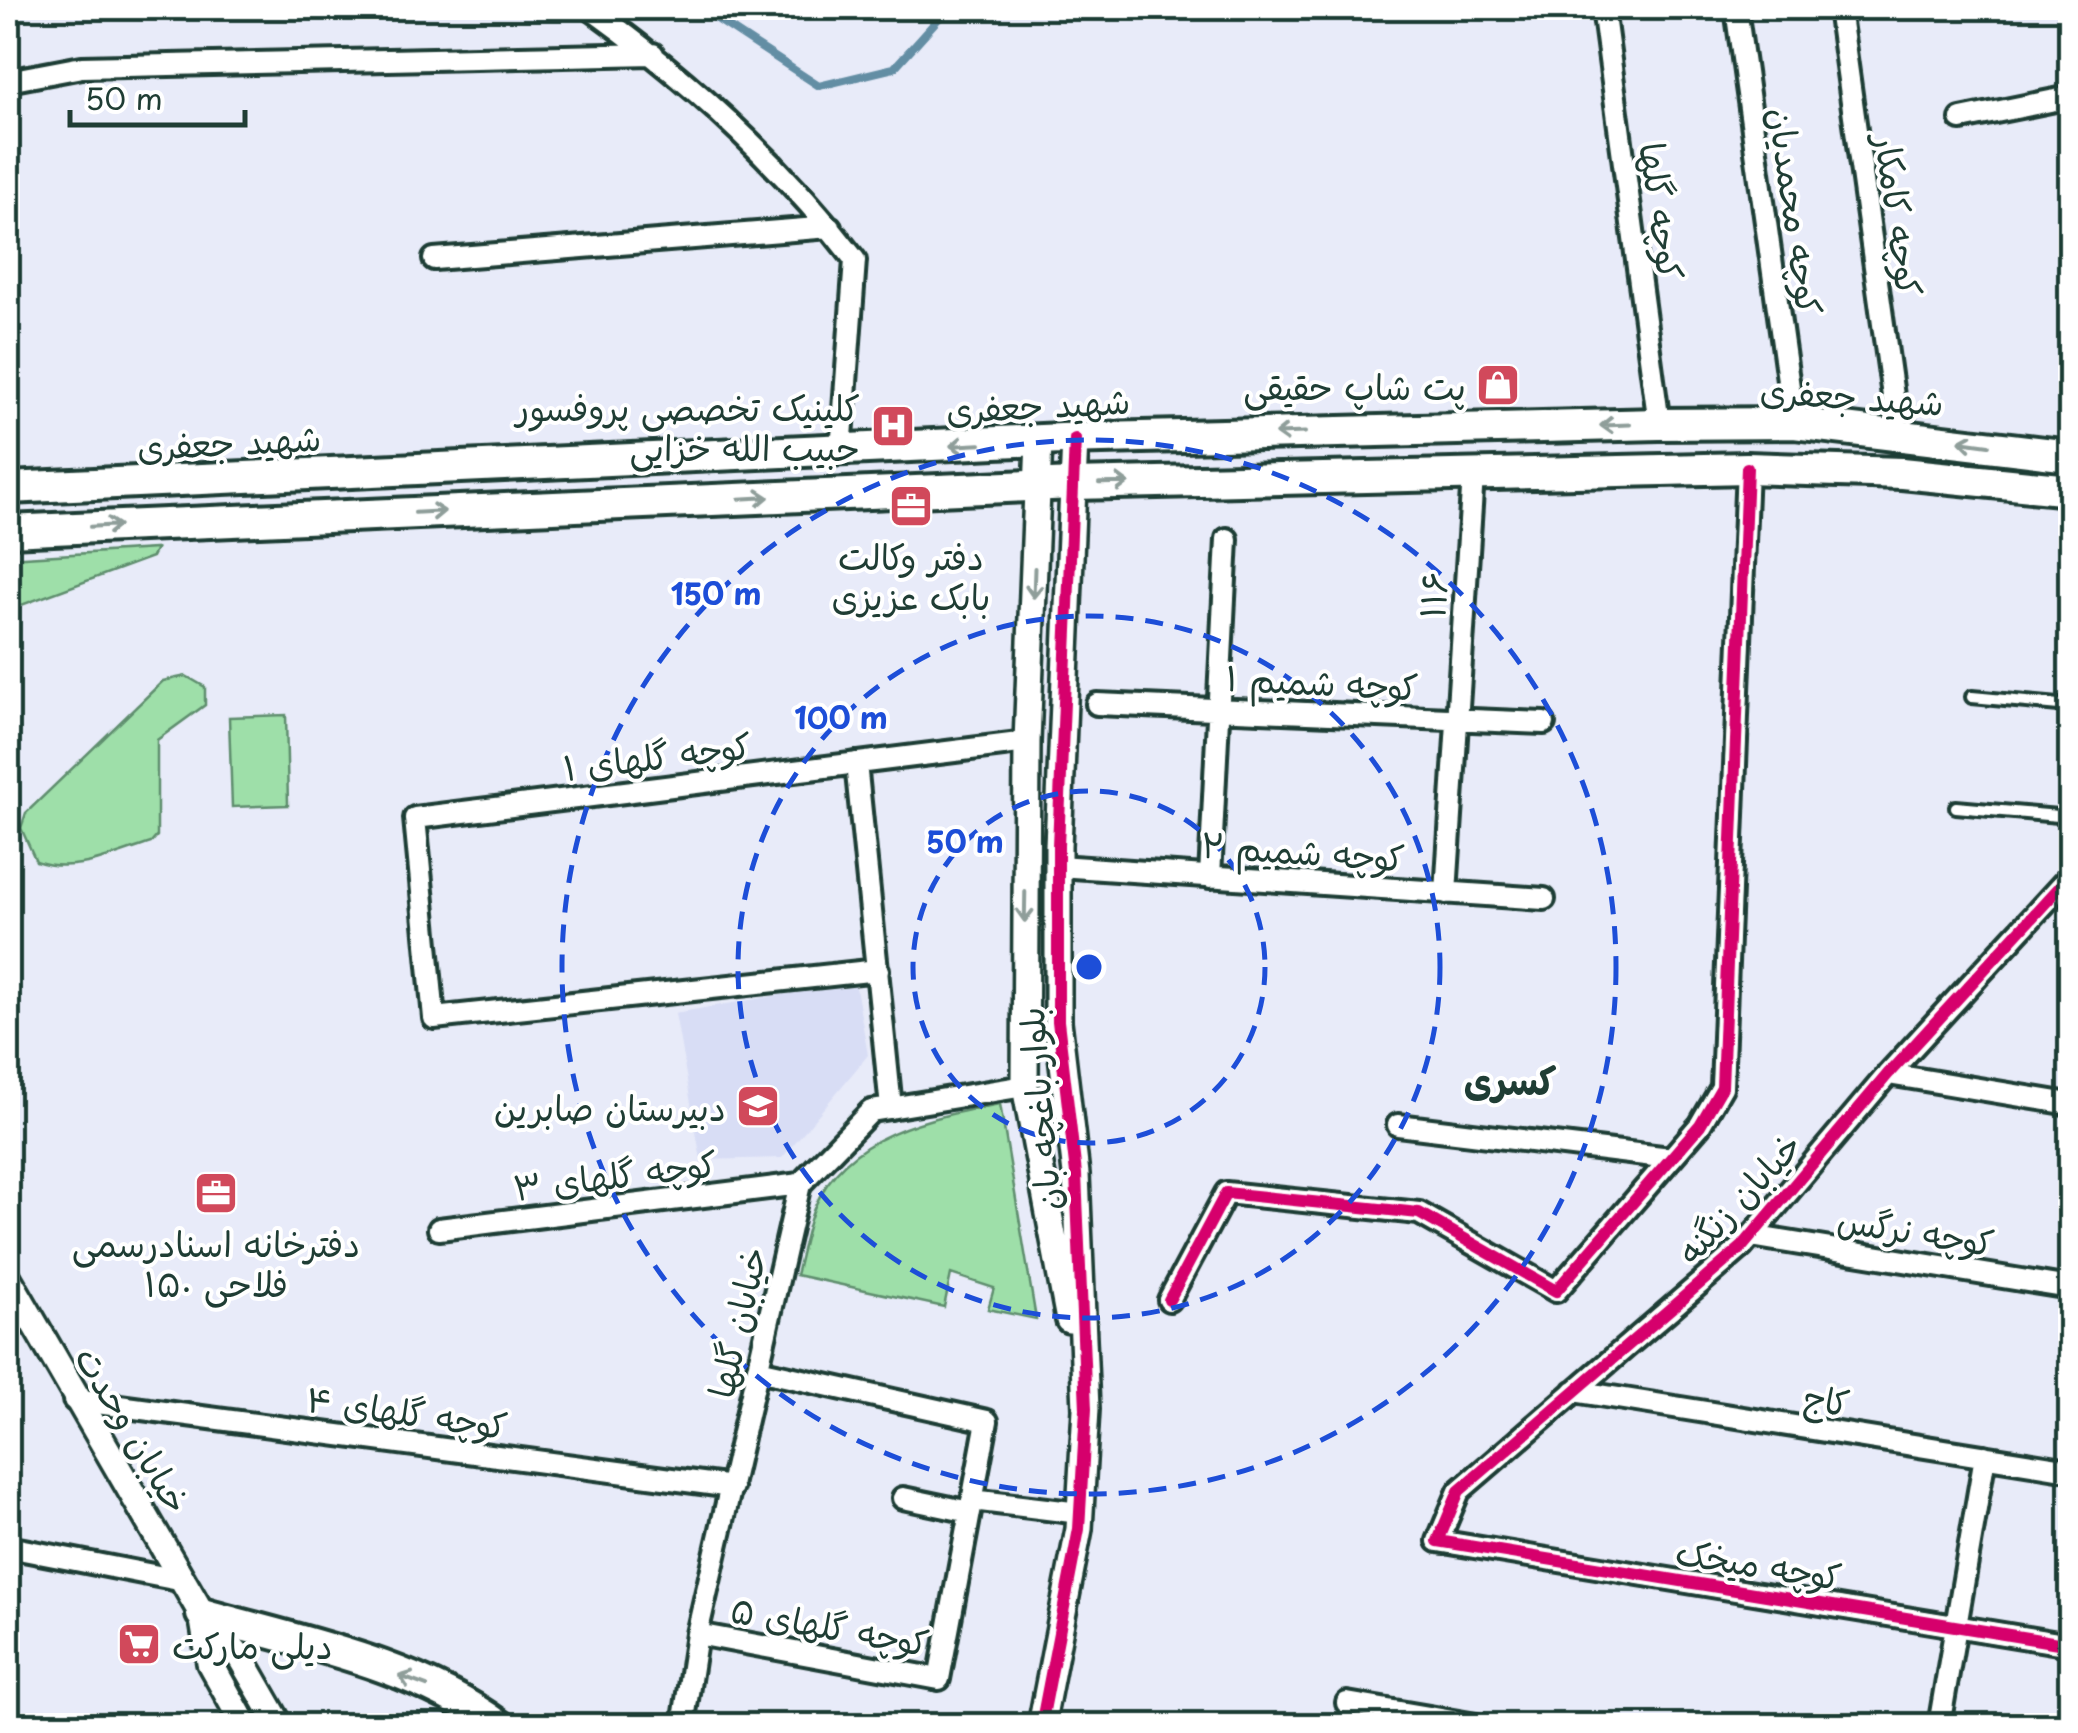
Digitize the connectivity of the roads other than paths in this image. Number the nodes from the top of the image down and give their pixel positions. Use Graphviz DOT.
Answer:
graph roads {
  1 [pos="1603,8"];
  2 [pos="1736,8"];
  3 [pos="1838,8"];
  4 [pos="596,12"];
  5 [pos="653,54"];
  6 [pos="8,82"];
  7 [pos="2070,97"];
  8 [pos="1961,119"];
  9 [pos="830,226"];
  10 [pos="434,258"];
  11 [pos="1794,423"];
  12 [pos="1659,424"];
  13 [pos="1898,432"];
  14 [pos="1076,439"];
  15 [pos="1039,441"];
  16 [pos="841,451"];
  17 [pos="2070,456"];
  18 [pos="1746,468"];
  19 [pos="1473,475"];
  20 [pos="1074,484"];
  21 [pos="1039,485"];
  22 [pos="8,488"];
  23 [pos="2070,490"];
  24 [pos="1037,516"];
  25 [pos="1072,520"];
  26 [pos="8,531"];
  27 [pos="1227,539"];
  28 [pos="1972,697"];
  29 [pos="1098,704"];
  30 [pos="2070,706"];
  31 [pos="1219,709"];
  32 [pos="1456,720"];
  33 [pos="1544,723"];
  34 [pos="1027,742"];
  35 [pos="856,763"];
  36 [pos="1956,807"];
  37 [pos="2070,817"];
  38 [pos="1058,866"];
  39 [pos="1210,876"];
  40 [pos="2070,876"];
  41 [pos="1446,892"];
  42 [pos="1544,899"];
  43 [pos="878,970"];
  44 [pos="1888,1074"];
  45 [pos="1025,1086"];
  46 [pos="2070,1104"];
  47 [pos="890,1108"];
  48 [pos="1398,1126"];
  49 [pos="1670,1158"];
  50 [pos="800,1184"];
  51 [pos="439,1229"];
  52 [pos="1751,1236"];
  53 [pos="8,1278"];
  54 [pos="2070,1288"];
  55 [pos="1169,1300"];
  56 [pos="758,1370"];
  57 [pos="1574,1392"];
  58 [pos="74,1400"];
  59 [pos="1086,1408"];
  60 [pos="1985,1456"];
  61 [pos="2070,1470"];
  62 [pos="732,1487"];
  63 [pos="903,1498"];
  64 [pos="971,1506"];
  65 [pos="1080,1512"];
  66 [pos="1438,1540"];
  67 [pos="8,1547"];
  68 [pos="184,1581"];
  69 [pos="202,1614"];
  70 [pos="1956,1626"];
  71 [pos="697,1634"];
  72 [pos="2070,1645"];
  73 [pos="1347,1703"];
  74 [pos="245,1726"];
  75 [pos="280,1726"];
  76 [pos="499,1726"];
  77 [pos="683,1726"];
  78 [pos="1041,1726"];
  79 [pos="1482,1726"];
  80 [pos="1939,1726"];
  1 -- 12 [label="street, کوچه گلها"];
  2 -- 11 [label="street, کوچه محمدیان"];
  3 -- 13 [label="street, کوچه کامکار"];
  4 -- 5 [label="street"];
  5 -- 6 [label="street"];
  5 -- 9 [label="street"];
  7 -- 8 [label="street"];
  9 -- 10 [label="street"];
  9 -- 16 [label="street"];
  11 -- 12 [label="main road, شهید جعفری"];
  11 -- 13 [label="main road, شهید جعفری"];
  12 -- 14 [label="main road, شهید جعفری, one-way"];
  17 -- 13 [label="main road, شهید جعفری, one-way"];
  14 -- 15 [label="main road, شهید جعفری"];
  14 -- 20 [label="street, بلوار باغچه بان"];
  15 -- 16 [label="main road, شهید جعفری, one-way"];
  15 -- 21 [label="street, بلوار باغچه بان"];
  16 -- 22 [label="main road, شهید جعفری"];
  18 -- 19 [label="main road"];
  18 -- 23 [label="main road"];
  18 -- 49 [label="street"];
  20 -- 19 [label="main road, one-way"];
  19 -- 32 [label="street, ۱۱۶"];
  20 -- 21 [label="main road"];
  20 -- 25 [label="street, بلوار باغچه بان"];
  21 -- 24 [label="street, بلوار باغچه بان"];
  26 -- 21 [label="main road, one-way"];
  24 -- 25 [label="street"];
  24 -- 34 [label="street, بلوار باغچه بان, one-way"];
  25 -- 38 [label="street, بلوار باغچه بان"];
  27 -- 31 [label="street"];
  28 -- 30 [label="lane"];
  29 -- 31 [label="street, کوچه شمیم ۱"];
  31 -- 32 [label="street, کوچه شمیم ۱"];
  31 -- 39 [label="street"];
  32 -- 33 [label="street, کوچه شمیم ۱"];
  32 -- 41 [label="street, ۱۱۶"];
  34 -- 35 [label="street, کوچه گلهای ۱"];
  34 -- 45 [label="street, بلوار باغچه بان, one-way"];
  35 -- 43 [label="street"];
  35 -- 43 [label="street, کوچه گلهای ۱"];
  36 -- 37 [label="lane"];
  38 -- 39 [label="street, کوچه شمیم ۲"];
  38 -- 59 [label="street, بلوار باغچه بان"];
  39 -- 41 [label="street, کوچه شمیم ۲"];
  40 -- 44 [label="street, خیابان زنگنه"];
  41 -- 42 [label="street, کوچه شمیم ۲"];
  43 -- 47 [label="street"];
  44 -- 46 [label="street"];
  44 -- 52 [label="street, خیابان زنگنه"];
  45 -- 47 [label="street"];
  45 -- 59 [label="street, بلوار باغچه بان"];
  47 -- 50 [label="street"];
  48 -- 49 [label="street"];
  49 -- 55 [label="street"];
  50 -- 51 [label="street, کوچه گلهای ۳"];
  50 -- 56 [label="street, خیابان گلها"];
  52 -- 54 [label="street, کوچه نرگس"];
  52 -- 57 [label="street, خیابان زنگنه"];
  53 -- 58 [label="street, خیابان وحدت"];
  56 -- 62 [label="street, خیابان گلها"];
  56 -- 64 [label="street"];
  57 -- 60 [label="street, کاج"];
  57 -- 66 [label="street, خیابان زنگنه"];
  58 -- 62 [label="street, کوچه گلهای ۴"];
  58 -- 68 [label="street, خیابان وحدت"];
  59 -- 65 [label="street, بلوار باغچه بان"];
  60 -- 61 [label="street, کاج"];
  60 -- 70 [label="street"];
  62 -- 71 [label="street, خیابان گلها"];
  63 -- 64 [label="street"];
  64 -- 65 [label="street"];
  64 -- 71 [label="street, کوچه گلهای ۵"];
  65 -- 78 [label="street, بلوار باغچه بان"];
  66 -- 70 [label="street, کوچه میخک"];
  67 -- 68 [label="street"];
  68 -- 69 [label="street, خیابان وحدت"];
  69 -- 74 [label="street"];
  69 -- 75 [label="street"];
  76 -- 69 [label="main road, one-way"];
  70 -- 72 [label="street, کوچه میخک"];
  70 -- 80 [label="street"];
  71 -- 77 [label="street, خیابان گلها"];
  73 -- 79 [label="street"];
}
